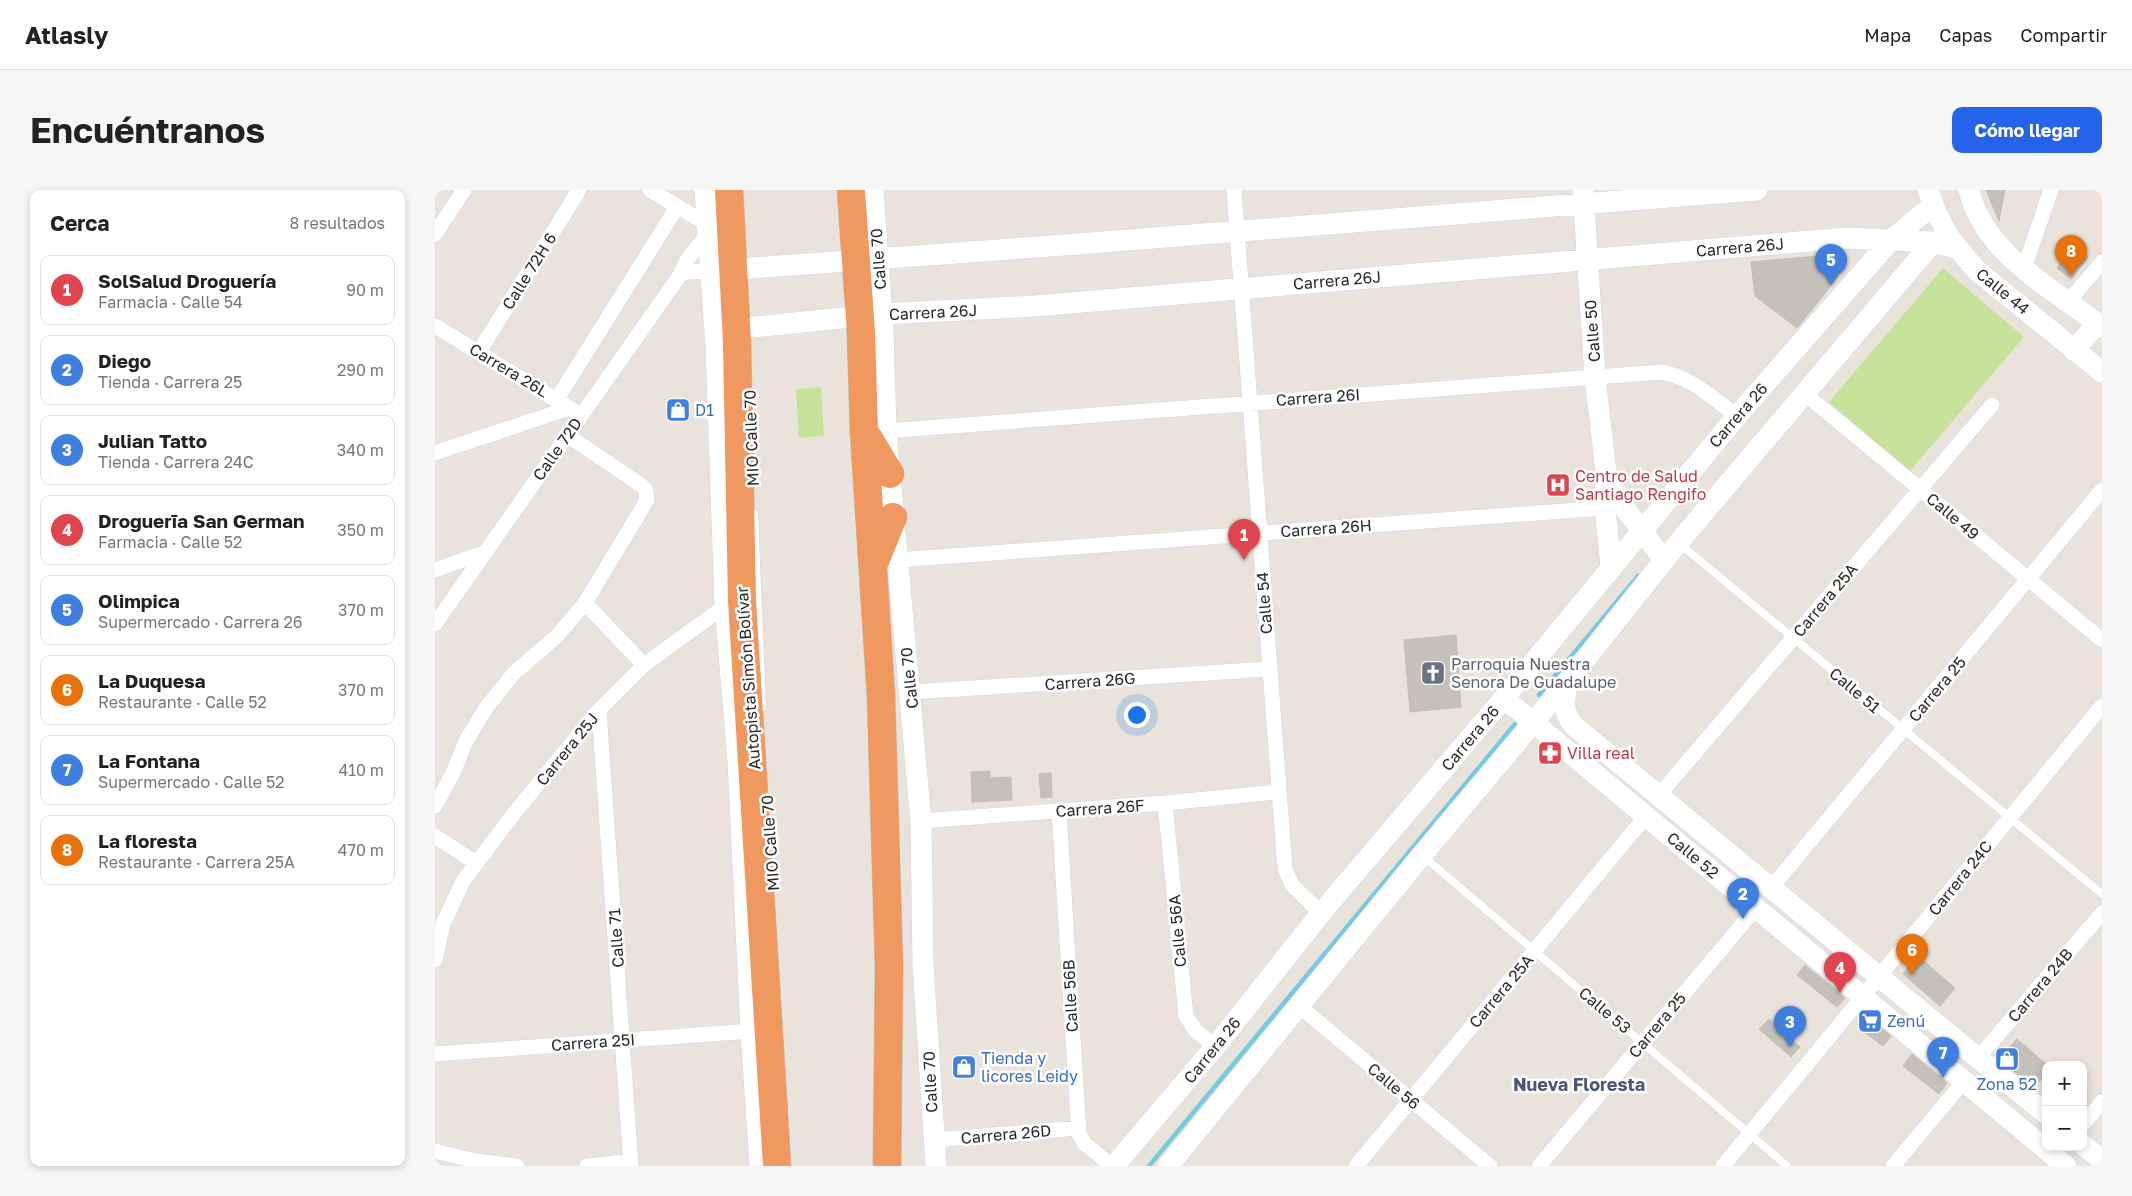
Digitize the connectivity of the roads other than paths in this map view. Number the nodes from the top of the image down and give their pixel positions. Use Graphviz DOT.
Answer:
graph roads {
  1 [pos="464,190"];
  2 [pos="579,190"];
  3 [pos="649,190"];
  4 [pos="705,190"];
  5 [pos="729,190"];
  6 [pos="851,190"];
  7 [pos="873,190"];
  8 [pos="1234,190"];
  9 [pos="1757,190"];
  10 [pos="1969,190"];
  11 [pos="2051,190"];
  12 [pos="1583,197"];
  13 [pos="1930,198"];
  14 [pos="677,207"];
  15 [pos="708,229"];
  16 [pos="1237,231"];
  17 [pos="435,234"];
  18 [pos="1891,240"];
  19 [pos="1933,242"];
  20 [pos="1958,250"];
  21 [pos="1587,259"];
  22 [pos="855,261"];
  23 [pos="2102,262"];
  24 [pos="2024,268"];
  25 [pos="735,269"];
  26 [pos="680,275"];
  27 [pos="1241,288"];
  28 [pos="2068,302"];
  29 [pos="858,317"];
  30 [pos="2099,325"];
  31 [pos="435,326"];
  32 [pos="738,328"];
  33 [pos="452,336"];
  34 [pos="435,341"];
  35 [pos="2075,351"];
  36 [pos="479,352"];
  37 [pos="2102,372"];
  38 [pos="1595,377"];
  39 [pos="1804,393"];
  40 [pos="557,399"];
  41 [pos="1249,402"];
  42 [pos="1992,405"];
  43 [pos="576,412"];
  44 [pos="1737,416"];
  45 [pos="875,431"];
  46 [pos="567,435"];
  47 [pos="435,453"];
  48 [pos="1606,472"];
  49 [pos="890,474"];
  50 [pos="1920,489"];
  51 [pos="2102,490"];
  52 [pos="1605,508"];
  53 [pos="754,509"];
  54 [pos="893,517"];
  55 [pos="1640,531"];
  56 [pos="1259,532"];
  57 [pos="1678,543"];
  58 [pos="486,552"];
  59 [pos="1664,560"];
  60 [pos="885,562"];
  61 [pos="1611,566"];
  62 [pos="435,570"];
  63 [pos="2028,578"];
  64 [pos="585,603"];
  65 [pos="725,606"];
  66 [pos="435,624"];
  67 [pos="1793,638"];
  68 [pos="2102,640"];
  69 [pos="644,665"];
  70 [pos="1269,669"];
  71 [pos="1568,681"];
  72 [pos="911,692"];
  73 [pos="1504,698"];
  74 [pos="2102,706"];
  75 [pos="599,710"];
  76 [pos="763,720"];
  77 [pos="1533,722"];
  78 [pos="1903,730"];
  79 [pos="746,760"];
  80 [pos="1278,792"];
  81 [pos="1659,795"];
  82 [pos="1165,804"];
  83 [pos="435,806"];
  84 [pos="1059,812"];
  85 [pos="1646,816"];
  86 [pos="2010,818"];
  87 [pos="921,821"];
  88 [pos="435,836"];
  89 [pos="1422,855"];
  90 [pos="476,863"];
  91 [pos="1771,888"];
  92 [pos="2102,894"];
  93 [pos="1756,908"];
  94 [pos="1321,913"];
  95 [pos="2102,913"];
  96 [pos="1534,950"];
  97 [pos="435,960"];
  98 [pos="1879,977"];
  99 [pos="1863,997"];
  100 [pos="1299,1005"];
  101 [pos="751,1031"];
  102 [pos="623,1040"];
  103 [pos="1643,1043"];
  104 [pos="1215,1047"];
  105 [pos="435,1054"];
  106 [pos="1978,1058"];
  107 [pos="1964,1081"];
  108 [pos="1411,1100"];
  109 [pos="2102,1102"];
  110 [pos="2042,1111"];
  111 [pos="2087,1119"];
  112 [pos="1078,1128"];
  113 [pos="1749,1134"];
  114 [pos="934,1140"];
  115 [pos="2087,1148"];
  116 [pos="435,1151"];
  117 [pos="2102,1160"];
  118 [pos="631,1163"];
  119 [pos="2058,1164"];
  120 [pos="1171,1165"];
  121 [pos="517,1166"];
  122 [pos="587,1166"];
  123 [pos="760,1166"];
  124 [pos="777,1166"];
  125 [pos="887,1166"];
  126 [pos="936,1166"];
  127 [pos="1113,1166"];
  128 [pos="1356,1166"];
  129 [pos="1490,1166"];
  130 [pos="1539,1166"];
  131 [pos="1723,1166"];
  132 [pos="1787,1166"];
  133 [pos="1893,1166"];
  1 -- 17 [label="street"];
  2 -- 36 [label="street, Calle 72H 6"];
  3 -- 14 [label="street"];
  4 -- 15 [label="street"];
  5 -- 25 [label="highway, Autopista Simón Bolívar"];
  6 -- 22 [label="highway"];
  7 -- 22 [label="street, Calle 70"];
  8 -- 16 [label="street, Calle 54"];
  9 -- 12 [label="street"];
  10 -- 24 [label="street, Calle 44"];
  11 -- 24 [label="street"];
  12 -- 16 [label="street"];
  12 -- 21 [label="street, Calle 50"];
  13 -- 18 [label="street, Carrera 26"];
  13 -- 20 [label="street, Calle 44"];
  14 -- 15 [label="street"];
  14 -- 40 [label="street"];
  15 -- 25 [label="street"];
  15 -- 26 [label="street, Calle 72D"];
  16 -- 22 [label="street"];
  16 -- 27 [label="street, Calle 54"];
  18 -- 19 [label="street, Carrera 26J"];
  18 -- 21 [label="street, Carrera 26J"];
  18 -- 44 [label="street, Carrera 26"];
  19 -- 20 [label="street, Carrera 26J"];
  19 -- 39 [label="street"];
  20 -- 35 [label="street, Calle 44"];
  21 -- 27 [label="street, Carrera 26J"];
  21 -- 38 [label="street, Calle 50"];
  22 -- 25 [label="street"];
  22 -- 29 [label="highway"];
  23 -- 28 [label="street"];
  24 -- 28 [label="street, Calle 44"];
  25 -- 26 [label="street"];
  25 -- 32 [label="highway, Autopista Simón Bolívar"];
  26 -- 43 [label="street, Calle 72D"];
  27 -- 29 [label="street, Carrera 26J"];
  27 -- 41 [label="street, Calle 54"];
  28 -- 30 [label="street, Calle 44"];
  29 -- 32 [label="street, Carrera 26J"];
  29 -- 45 [label="highway"];
  30 -- 35 [label="street"];
  31 -- 33 [label="street, Carrera 26L"];
  32 -- 65 [label="street"];
  32 -- 79 [label="highway, Autopista Simón Bolívar"];
  33 -- 34 [label="street"];
  33 -- 36 [label="street, Carrera 26L"];
  35 -- 37 [label="street, Calle 44"];
  36 -- 40 [label="street, Carrera 26L"];
  38 -- 41 [label="street, Carrera 26I"];
  38 -- 44 [label="street, Carrera 26I"];
  38 -- 48 [label="street, Calle 50"];
  39 -- 50 [label="street, Calle 49"];
  39 -- 57 [label="street"];
  40 -- 43 [label="street, Carrera 26L"];
  41 -- 45 [label="street, Carrera 26I"];
  41 -- 56 [label="street, Calle 54"];
  42 -- 50 [label="street, Carrera 25A"];
  43 -- 46 [label="street, Calle 72D"];
  43 -- 47 [label="street"];
  44 -- 55 [label="street, Carrera 26"];
  45 -- 49 [label="highway"];
  45 -- 60 [label="highway"];
  46 -- 58 [label="street, Calle 72D"];
  46 -- 64 [label="street"];
  48 -- 52 [label="street, Calle 50"];
  48 -- 55 [label="street, Calle 50"];
  49 -- 54 [label="street"];
  50 -- 63 [label="street, Calle 49"];
  50 -- 67 [label="street, Carrera 25A"];
  51 -- 63 [label="street, Carrera 25"];
  52 -- 56 [label="street, Carrera 26H"];
  52 -- 61 [label="street, Calle 50"];
  53 -- 76 [label="lane, MIO Calle 70"];
  54 -- 60 [label="highway"];
  55 -- 59 [label="street, Calle 50"];
  55 -- 61 [label="street, Carrera 26"];
  56 -- 60 [label="street, Carrera 26H"];
  56 -- 70 [label="street, Calle 54"];
  57 -- 59 [label="street"];
  57 -- 67 [label="lane, Calle 51"];
  58 -- 62 [label="street"];
  58 -- 66 [label="street, Calle 72D"];
  59 -- 71 [label="street"];
  60 -- 72 [label="street, Calle 70"];
  60 -- 125 [label="highway"];
  61 -- 73 [label="street, Carrera 26"];
  63 -- 68 [label="street, Calle 49"];
  63 -- 78 [label="street, Carrera 25"];
  64 -- 69 [label="street"];
  64 -- 83 [label="street"];
  65 -- 69 [label="street, Carrera 25J"];
  65 -- 79 [label="street"];
  67 -- 78 [label="lane, Calle 51"];
  67 -- 81 [label="street, Carrera 25A"];
  69 -- 75 [label="street, Carrera 25J"];
  70 -- 72 [label="street, Carrera 26G"];
  70 -- 80 [label="street, Calle 54"];
  71 -- 77 [label="street"];
  71 -- 81 [label="street, Calle 52"];
  72 -- 87 [label="street, Calle 70"];
  73 -- 77 [label="street, Calle 52"];
  73 -- 94 [label="street, Carrera 26"];
  74 -- 86 [label="street, Carrera 24C"];
  75 -- 90 [label="street, Carrera 25J"];
  75 -- 102 [label="street, Calle 71"];
  77 -- 85 [label="street, Calle 52"];
  77 -- 89 [label="street"];
  78 -- 86 [label="lane, Calle 51"];
  78 -- 91 [label="street, Carrera 25"];
  79 -- 101 [label="street"];
  79 -- 124 [label="highway, Autopista Simón Bolívar"];
  80 -- 82 [label="street, Carrera 26F"];
  80 -- 94 [label="street, Calle 54"];
  81 -- 91 [label="street, Calle 52"];
  82 -- 84 [label="street, Carrera 26F"];
  82 -- 104 [label="street, Calle 56A"];
  84 -- 87 [label="street, Carrera 26F"];
  84 -- 112 [label="street, Calle 56B"];
  85 -- 93 [label="street, Calle 52"];
  85 -- 96 [label="street, Carrera 25A"];
  86 -- 92 [label="lane, Calle 51"];
  86 -- 98 [label="street, Carrera 24C"];
  87 -- 114 [label="street, Calle 70"];
  88 -- 90 [label="street"];
  89 -- 96 [label="lane, Calle 53"];
  89 -- 100 [label="street"];
  90 -- 97 [label="street, Carrera 25J"];
  91 -- 98 [label="street, Calle 52"];
  93 -- 99 [label="street, Calle 52"];
  93 -- 103 [label="street, Carrera 25"];
  94 -- 104 [label="street, Carrera 26"];
  95 -- 106 [label="street, Carrera 24B"];
  96 -- 103 [label="lane, Calle 53"];
  96 -- 108 [label="street, Carrera 25A"];
  98 -- 99 [label="street, Carrera 24C"];
  98 -- 106 [label="street, Calle 52"];
  99 -- 107 [label="street, Calle 52"];
  99 -- 113 [label="street, Carrera 24C"];
  100 -- 108 [label="street, Calle 56"];
  100 -- 120 [label="street"];
  101 -- 102 [label="street, Carrera 25I"];
  101 -- 123 [label="street"];
  102 -- 105 [label="street, Carrera 25I"];
  102 -- 118 [label="street, Calle 71"];
  103 -- 113 [label="lane, Calle 53"];
  103 -- 130 [label="street, Carrera 25"];
  104 -- 127 [label="street, Carrera 26"];
  106 -- 110 [label="street, Calle 52"];
  107 -- 119 [label="street, Calle 52"];
  107 -- 133 [label="street"];
  108 -- 128 [label="street, Carrera 25A"];
  108 -- 129 [label="street, Calle 56"];
  109 -- 111 [label="street"];
  112 -- 114 [label="street, Carrera 26D"];
  112 -- 127 [label="street"];
  113 -- 131 [label="street, Carrera 24C"];
  113 -- 132 [label="lane, Calle 53"];
  114 -- 126 [label="street, Calle 70"];
  115 -- 117 [label="street"];
  116 -- 121 [label="street"];
  118 -- 122 [label="street"];
}
